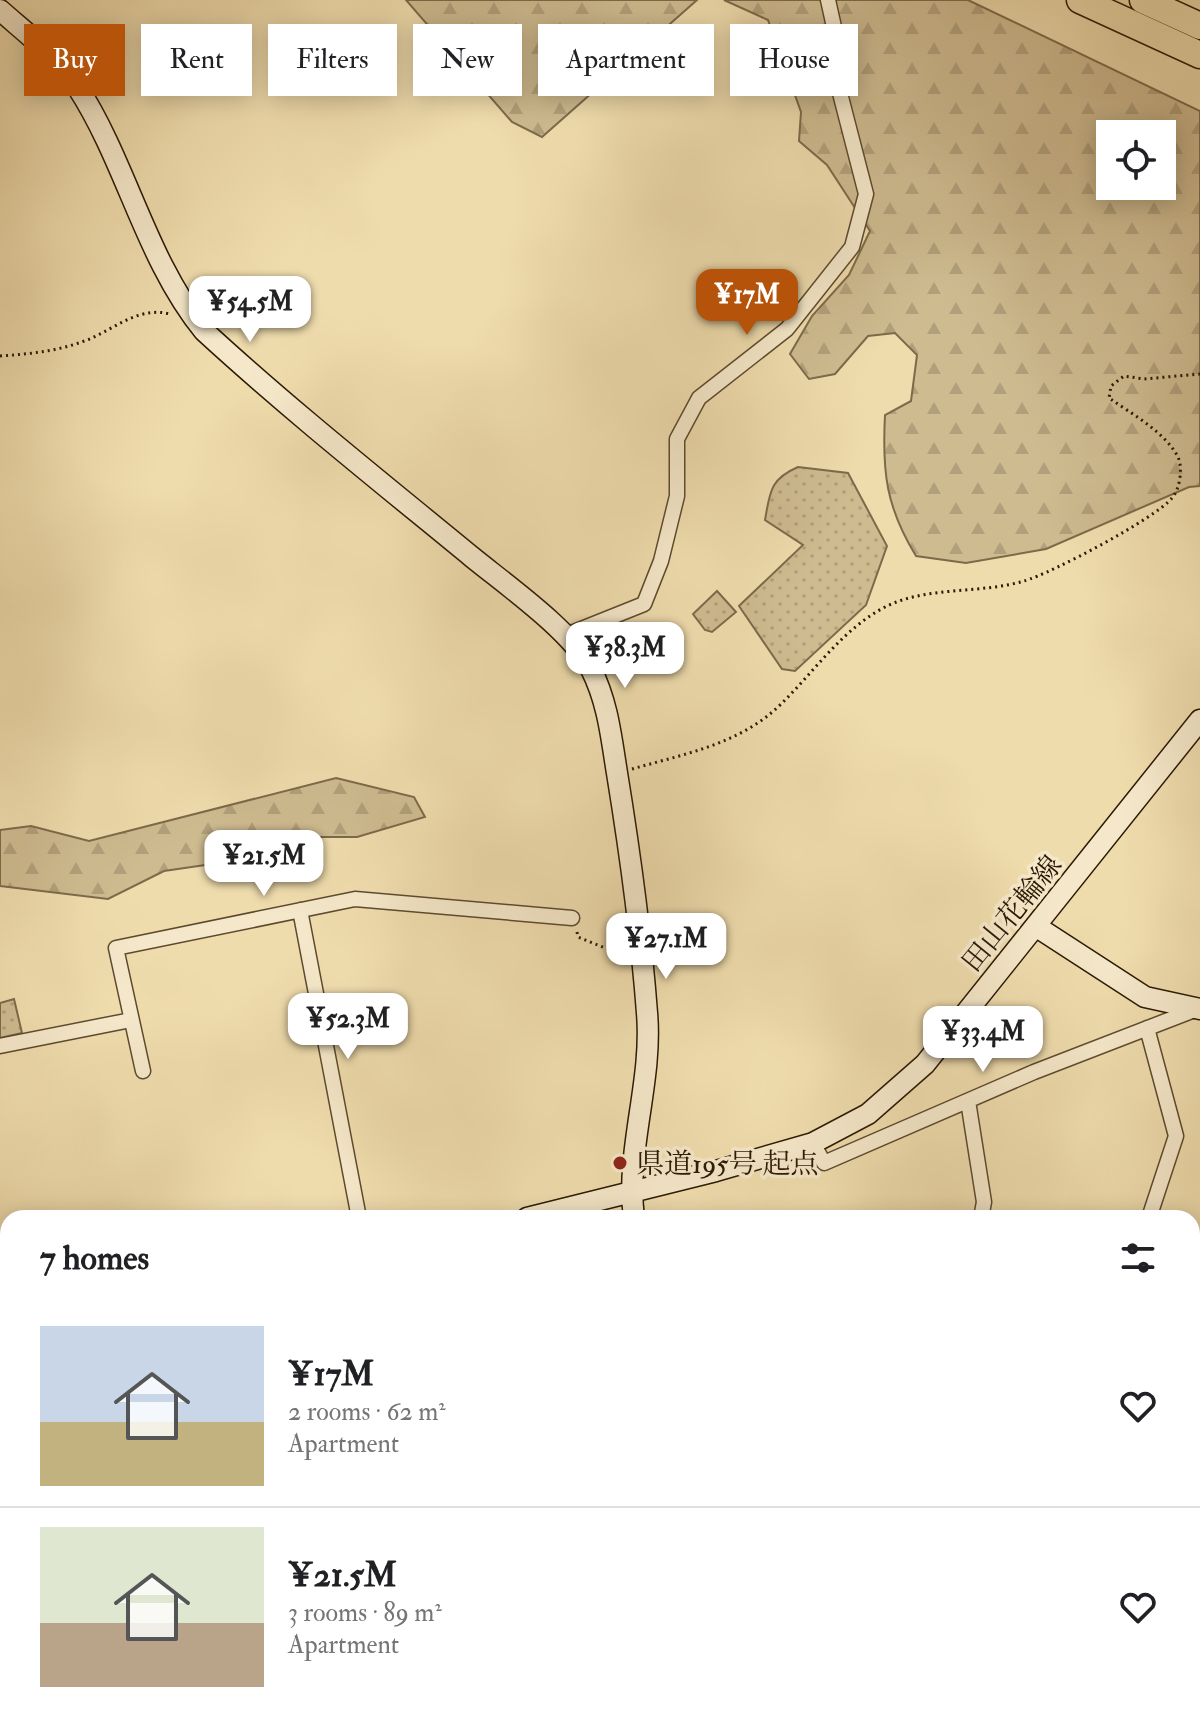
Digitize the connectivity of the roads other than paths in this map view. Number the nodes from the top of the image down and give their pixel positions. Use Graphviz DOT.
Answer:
graph roads {
  1 [pos="828,0"];
  2 [pos="1080,0"];
  3 [pos="1143,0"];
  4 [pos="0,10"];
  5 [pos="1200,26"];
  6 [pos="1200,55"];
  7 [pos="564,636"];
  8 [pos="1200,720"];
  9 [pos="300,910"];
  10 [pos="572,918"];
  11 [pos="1037,927"];
  12 [pos="1199,1009"];
  13 [pos="131,1020"];
  14 [pos="1147,1028"];
  15 [pos="0,1046"];
  16 [pos="143,1071"];
  17 [pos="968,1101"];
  18 [pos="813,1143"];
  19 [pos="631,1192"];
  20 [pos="357,1210"];
  21 [pos="586,1210"];
  22 [pos="633,1210"];
  23 [pos="982,1210"];
  24 [pos="1152,1210"];
  1 -- 7 [label="street"];
  2 -- 6 [label="highway"];
  3 -- 5 [label="highway"];
  4 -- 7 [label="street"];
  7 -- 19 [label="street"];
  8 -- 11 [label="street, 田山花輪線"];
  9 -- 10 [label="street"];
  9 -- 13 [label="street"];
  9 -- 20 [label="street"];
  11 -- 12 [label="street"];
  11 -- 18 [label="street, 田山花輪線"];
  12 -- 14 [label="street"];
  13 -- 15 [label="street"];
  13 -- 16 [label="street"];
  14 -- 17 [label="street"];
  14 -- 24 [label="street"];
  17 -- 18 [label="street"];
  17 -- 23 [label="street"];
  18 -- 19 [label="street, 田山花輪線"];
  19 -- 21 [label="street, 田山花輪線"];
  19 -- 22 [label="street"];
}
